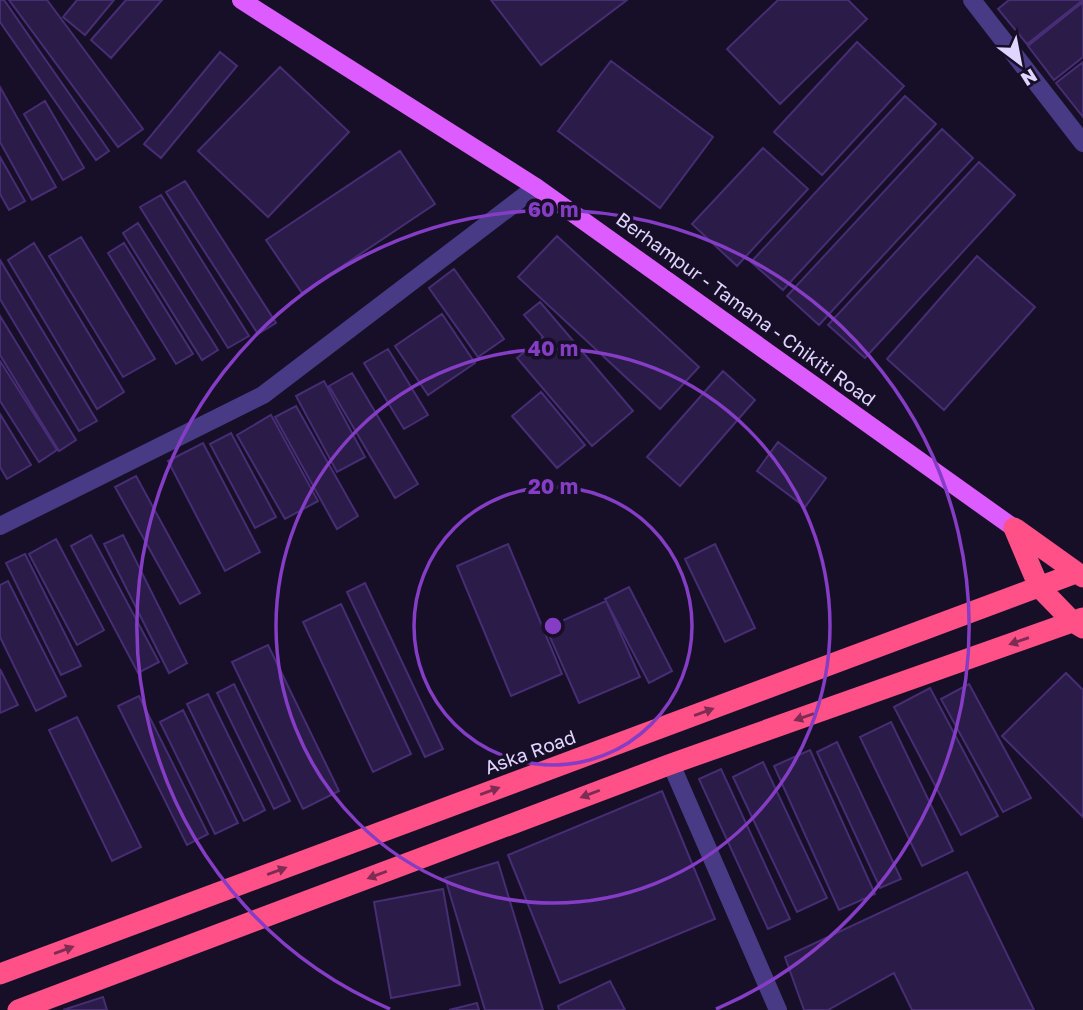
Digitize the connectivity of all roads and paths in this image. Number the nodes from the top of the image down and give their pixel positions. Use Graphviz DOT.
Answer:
graph roads {
  1 [pos="241,0"];
  2 [pos="972,0"];
  3 [pos="1083,143"];
  4 [pos="537,187"];
  5 [pos="0,526"];
  6 [pos="1014,528"];
  7 [pos="1080,575"];
  8 [pos="1039,587"];
  9 [pos="1080,623"];
  10 [pos="671,764"];
  11 [pos="0,974"];
  12 [pos="18,1010"];
  13 [pos="778,1010"];
  1 -- 4 [label="main road, Berhampur - Tamana - Chikiti Road"];
  2 -- 3 [label="street"];
  4 -- 5 [label="street"];
  4 -- 6 [label="main road, Berhampur - Tamana - Chikiti Road"];
  6 -- 7 [label="highway, Berhampur - Tamana - Chikiti Road"];
  6 -- 8 [label="highway"];
  7 -- 8 [label="highway, Aska Road"];
  8 -- 9 [label="highway"];
  11 -- 8 [label="highway, Aska Road, one-way"];
  9 -- 10 [label="highway, one-way"];
  10 -- 12 [label="highway, one-way"];
  10 -- 13 [label="street"];
}
